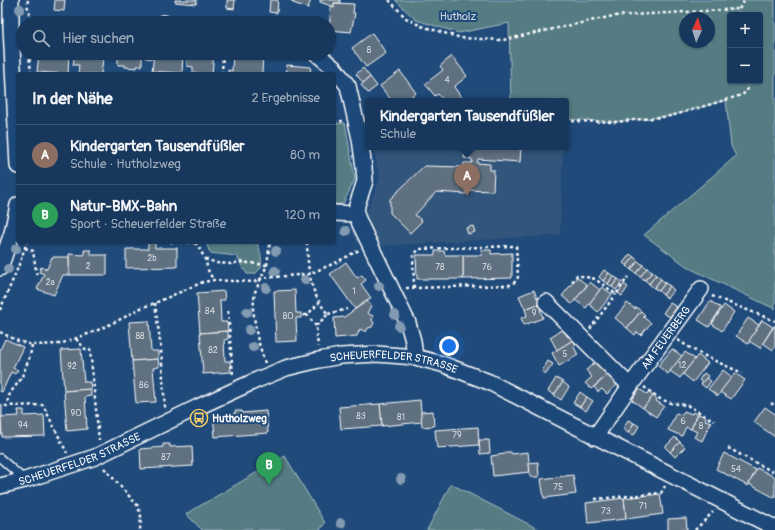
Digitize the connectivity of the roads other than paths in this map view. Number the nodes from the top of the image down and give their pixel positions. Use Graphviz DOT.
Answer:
graph roads {
  1 [pos="11,0"];
  2 [pos="16,23"];
  3 [pos="17,60"];
  4 [pos="324,60"];
  5 [pos="17,72"];
  6 [pos="336,213"];
  7 [pos="16,214"];
  8 [pos="356,214"];
  9 [pos="0,268"];
  10 [pos="701,289"];
  11 [pos="546,302"];
  12 [pos="415,357"];
  13 [pos="633,383"];
  14 [pos="595,437"];
  15 [pos="0,458"];
  16 [pos="25,480"];
  17 [pos="0,486"];
  18 [pos="775,528"];
  1 -- 2 [label="street"];
  3 -- 5 [label="street"];
  4 -- 8 [label="street"];
  6 -- 8 [label="street"];
  7 -- 9 [label="street"];
  8 -- 12 [label="street"];
  10 -- 13 [label="street, AM FEUERBERG"];
  11 -- 13 [label="street"];
  12 -- 14 [label="street, SCHEUERFELDER STRASSE"];
  12 -- 16 [label="street, SCHEUERFELDER STRASSE"];
  13 -- 14 [label="street, AM FEUERBERG"];
  14 -- 18 [label="street, SCHEUERFELDER STRASSE"];
  15 -- 16 [label="lane"];
  16 -- 17 [label="street, SCHEUERFELDER STRASSE"];
}
